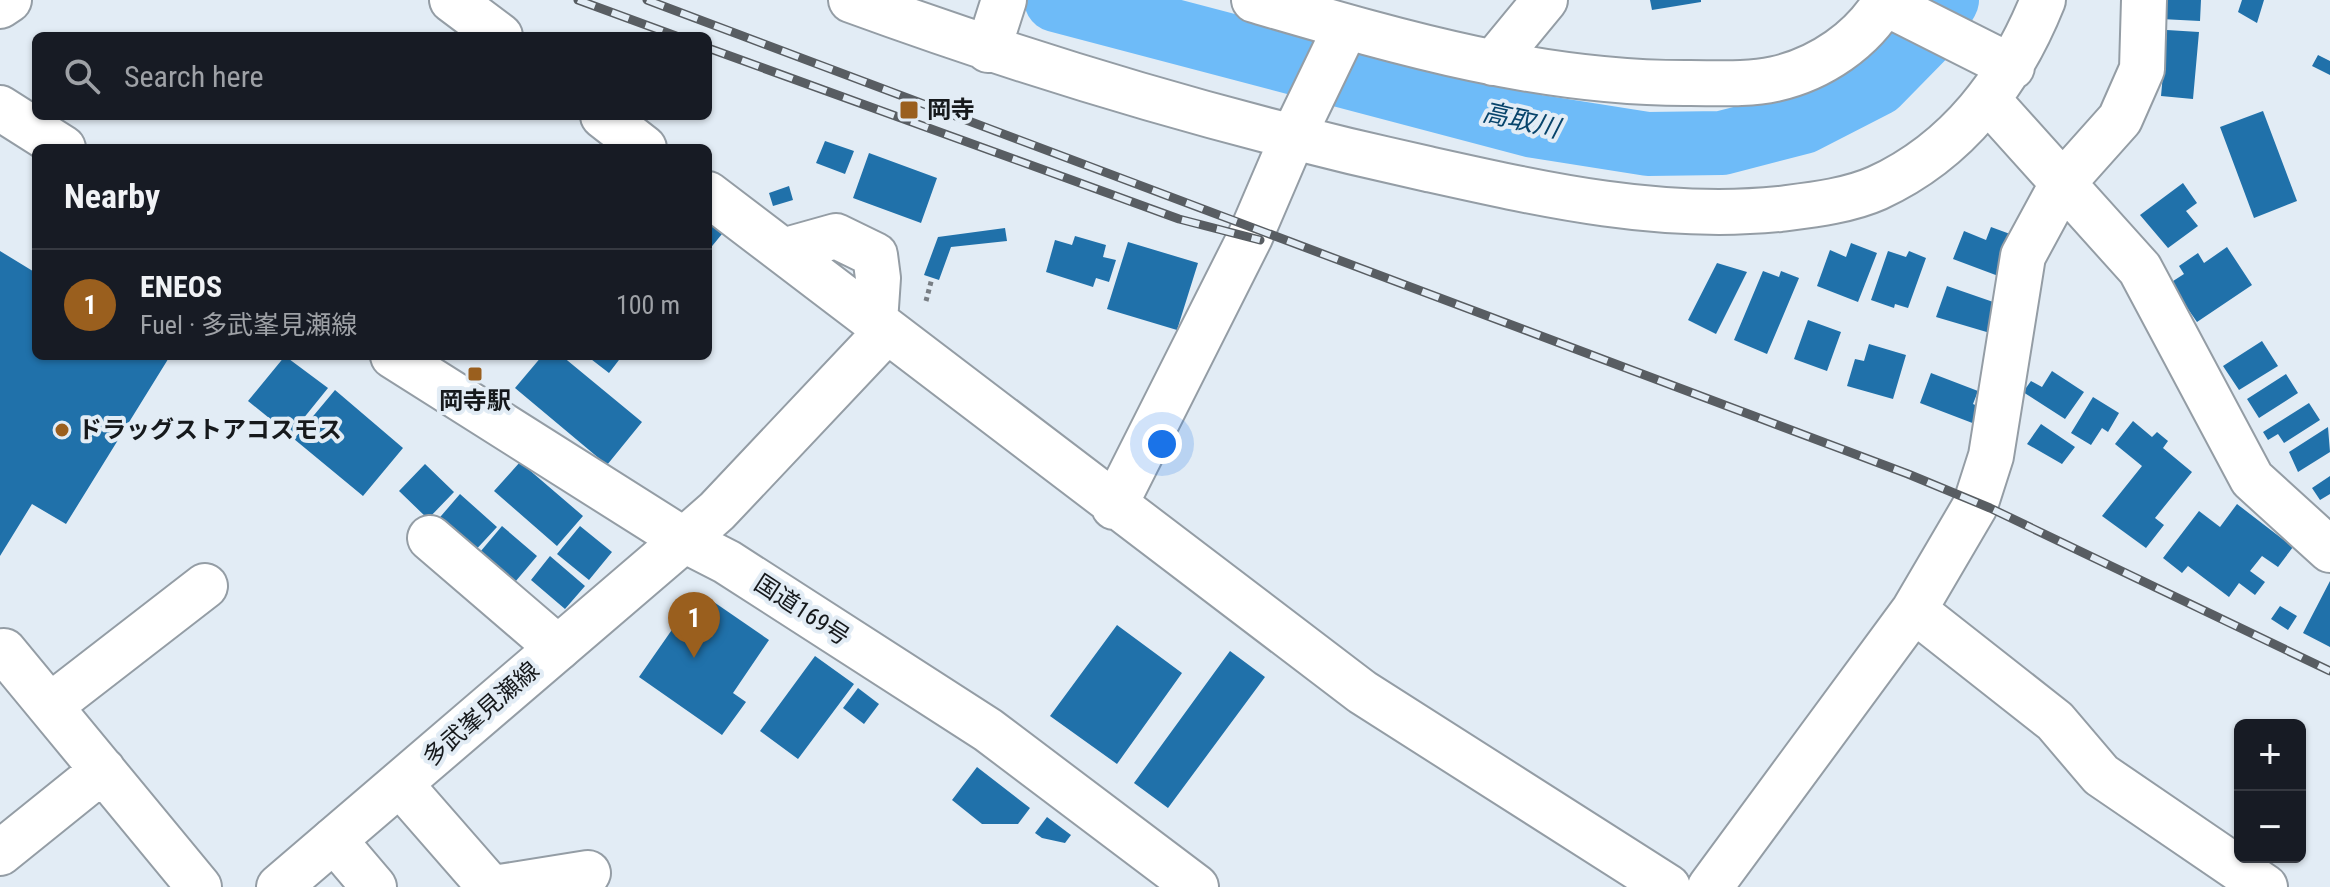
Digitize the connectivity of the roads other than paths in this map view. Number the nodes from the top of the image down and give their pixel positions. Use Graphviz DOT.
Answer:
graph roads {
  1 [pos="9,0"];
  2 [pos="452,0"];
  3 [pos="851,0"];
  4 [pos="1254,0"];
  5 [pos="1545,0"];
  6 [pos="2043,0"];
  7 [pos="2144,0"];
  8 [pos="1890,4"];
  9 [pos="0,6"];
  10 [pos="995,29"];
  11 [pos="495,32"];
  12 [pos="1344,32"];
  13 [pos="1493,63"];
  14 [pos="1993,72"];
  15 [pos="0,108"];
  16 [pos="608,120"];
  17 [pos="1298,127"];
  18 [pos="57,144"];
  19 [pos="639,144"];
  20 [pos="2062,184"];
  21 [pos="712,197"];
  22 [pos="881,327"];
  23 [pos="399,360"];
  24 [pos="1114,507"];
  25 [pos="430,538"];
  26 [pos="684,540"];
  27 [pos="2330,550"];
  28 [pos="205,586"];
  29 [pos="1914,610"];
  30 [pos="558,648"];
  31 [pos="0,655"];
  32 [pos="50,706"];
  33 [pos="103,770"];
  34 [pos="400,784"];
  35 [pos="334,840"];
  36 [pos="0,853"];
  37 [pos="588,873"];
  38 [pos="199,887"];
  39 [pos="279,887"];
  40 [pos="374,887"];
  41 [pos="490,887"];
  42 [pos="500,887"];
  43 [pos="1196,887"];
  44 [pos="1668,887"];
  45 [pos="1710,887"];
  46 [pos="2265,887"];
  1 -- 9 [label="main road"];
  2 -- 11 [label="main road"];
  3 -- 10 [label="main road"];
  4 -- 12 [label="main road"];
  5 -- 13 [label="main road"];
  6 -- 14 [label="main road"];
  7 -- 20 [label="main road"];
  8 -- 13 [label="main road"];
  8 -- 14 [label="main road"];
  10 -- 17 [label="main road"];
  12 -- 13 [label="main road"];
  12 -- 17 [label="main road"];
  14 -- 17 [label="main road"];
  14 -- 20 [label="main road"];
  15 -- 18 [label="main road"];
  16 -- 19 [label="main road"];
  17 -- 24 [label="main road"];
  20 -- 27 [label="main road"];
  20 -- 29 [label="main road"];
  21 -- 22 [label="main road"];
  22 -- 24 [label="main road"];
  22 -- 26 [label="main road, 多武峯見瀬線"];
  23 -- 26 [label="main road, 国道169号"];
  24 -- 44 [label="main road"];
  25 -- 30 [label="main road"];
  26 -- 30 [label="main road, 多武峯見瀬線"];
  26 -- 43 [label="main road, 国道169号"];
  28 -- 32 [label="main road"];
  29 -- 45 [label="main road"];
  29 -- 46 [label="main road"];
  30 -- 34 [label="main road, 多武峯見瀬線"];
  31 -- 32 [label="main road"];
  32 -- 33 [label="main road"];
  33 -- 36 [label="main road"];
  33 -- 38 [label="main road"];
  34 -- 35 [label="main road, 多武峯見瀬線"];
  34 -- 41 [label="main road"];
  35 -- 39 [label="main road, 多武峯見瀬線"];
  35 -- 40 [label="main road"];
  37 -- 42 [label="main road"];
}
